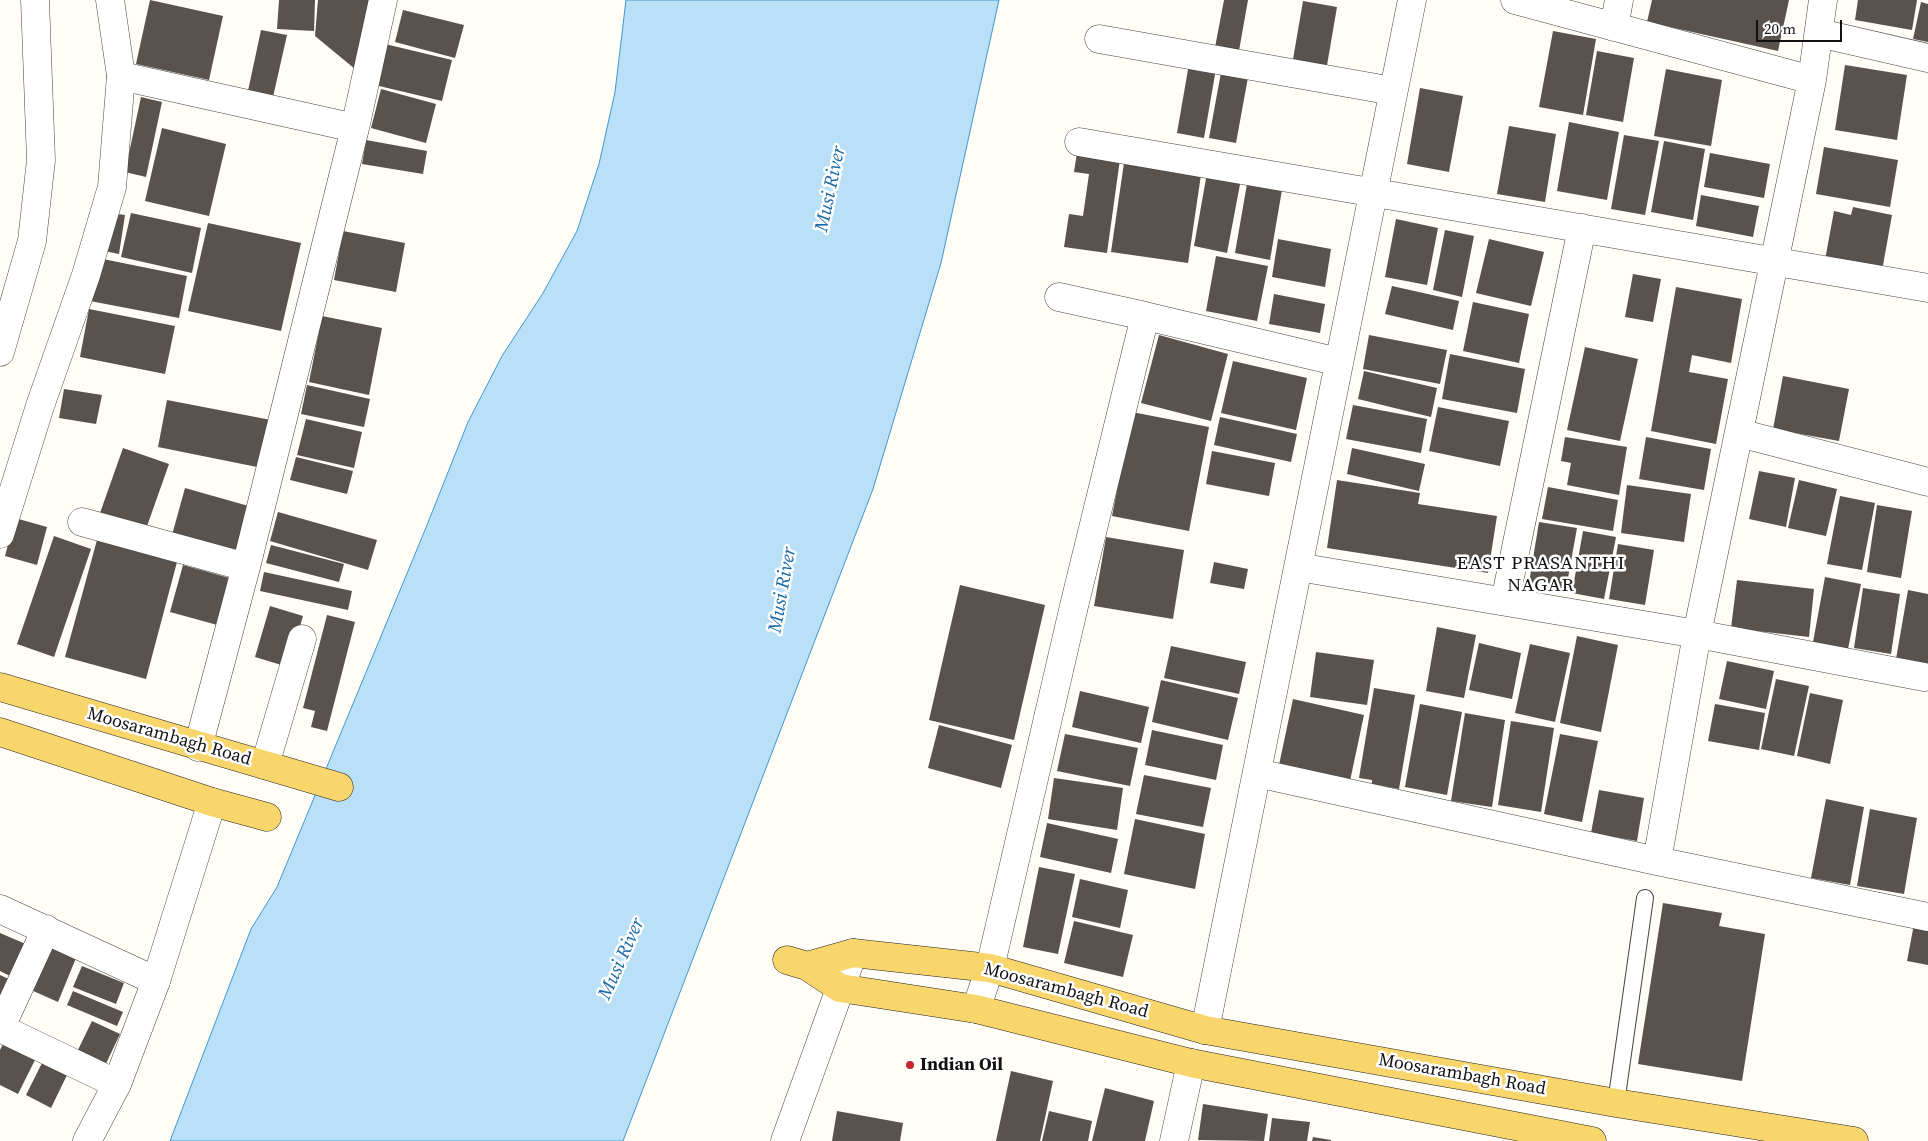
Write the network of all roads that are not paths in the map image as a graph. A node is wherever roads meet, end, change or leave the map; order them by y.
1 (35, 0) edge
2 (110, 0) edge
3 (383, 0) edge
4 (1515, 0) edge
5 (1619, 0) edge
6 (1823, 0) edge
7 (1405, 1) edge
8 (1614, 27) junction
9 (1819, 33) junction
10 (1100, 39) dead end
11 (1928, 58) edge
12 (121, 76) junction
13 (1812, 80) junction
14 (1394, 91) junction
15 (355, 128) junction
16 (1079, 142) dead end
17 (1373, 192) junction
18 (1582, 228) junction
19 (1775, 261) junction
20 (1928, 288) edge
21 (1059, 297) dead end
22 (1145, 316) junction
23 (0, 352) edge
24 (1340, 362) junction
25 (1739, 433) junction
26 (1928, 482) edge
27 (82, 522) dead end
28 (0, 534) edge
29 (246, 567) junction
30 (1298, 567) junction
31 (1505, 601) junction
32 (1697, 634) junction
33 (302, 639) dead end
34 (1924, 677) dead end
35 (0, 687) edge
36 (0, 732) edge
37 (198, 747) junction
38 (265, 765) junction
39 (1257, 773) junction
40 (339, 787) dead end
41 (212, 802) junction
42 (267, 817) dead end
43 (1657, 861) junction
44 (1645, 898) dead end
45 (0, 909) edge
46 (1928, 917) edge
47 (46, 929) junction
48 (853, 953) junction
49 (990, 968) junction
50 (156, 982) junction
51 (840, 988) junction
52 (976, 1009) junction
53 (0, 1029) edge
54 (1206, 1030) junction
55 (1191, 1063) junction
56 (117, 1084) junction
57 (1616, 1103) junction
58 (1847, 1140) edge
59 (87, 1141) edge
60 (785, 1141) edge
61 (1174, 1141) edge
62 (1592, 1141) edge

1 - 23 street
2 - 12 street
3 - 15 street
4 - 8 street
5 - 8 street
6 - 9 street
7 - 14 street
8 - 13 street
9 - 11 street
9 - 13 street
10 - 14 street
12 - 15 street
12 - 28 street
13 - 19 street
14 - 17 street
15 - 29 street
16 - 17 street
17 - 18 street
17 - 24 street
18 - 19 street
18 - 31 street
19 - 20 street
19 - 25 street
21 - 22 street
22 - 24 street
22 - 49 street
24 - 30 street
25 - 26 street
25 - 32 street
27 - 29 street
29 - 37 street
30 - 31 street
30 - 39 street
31 - 32 street
32 - 34 street
32 - 43 street
33 - 38 street
35 - 37 main road, Moosarambagh Road
36 - 41 main road
37 - 38 main road, Moosarambagh Road
38 - 40 main road, Moosarambagh Road
39 - 43 street
39 - 54 street
41 - 42 main road
41 - 50 street
43 - 46 street
44 - 57 lane
45 - 47 street
47 - 50 street
47 - 53 street
48 - 49 main road, Moosarambagh Road
48 - 51 street
48 - 51 main road, Moosarambagh Road
49 - 52 street
49 - 54 main road, Moosarambagh Road
50 - 56 street
51 - 52 main road, Moosarambagh Road
51 - 60 street
52 - 55 main road, Moosarambagh Road
53 - 56 street
54 - 57 main road, Moosarambagh Road
55 - 61 street
55 - 62 main road, Moosarambagh Road
56 - 59 street
57 - 58 main road, Moosarambagh Road

